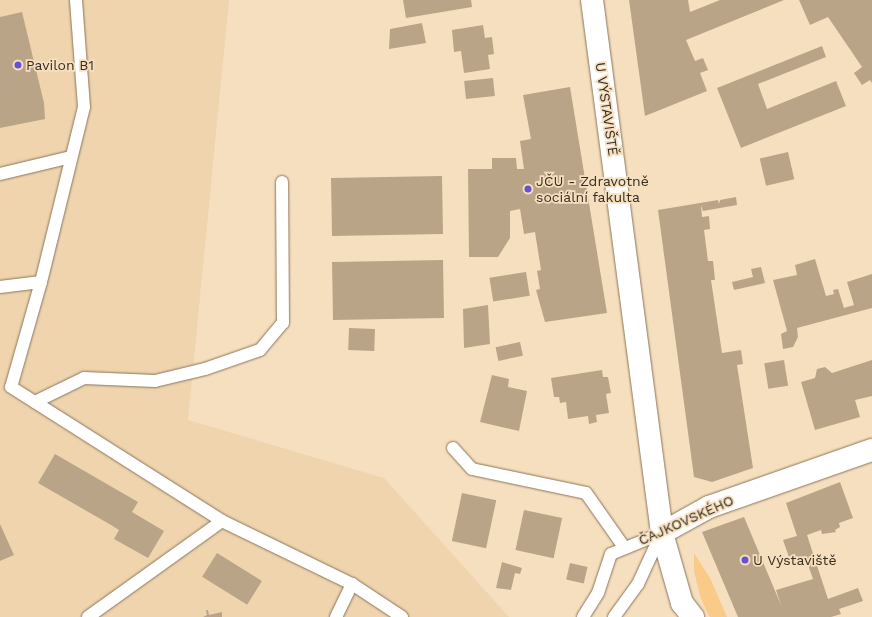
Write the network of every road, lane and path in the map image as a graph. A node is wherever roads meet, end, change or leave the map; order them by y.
1 (76, 0) edge
2 (592, 0) edge
3 (72, 158) junction
4 (0, 174) edge
5 (282, 182) dead end
6 (42, 282) junction
7 (0, 287) edge
8 (35, 402) junction
9 (453, 448) dead end
10 (872, 450) edge
11 (222, 521) junction
12 (662, 533) junction
13 (624, 547) junction
14 (352, 584) junction
15 (88, 617) edge
16 (336, 617) edge
17 (402, 617) edge
18 (583, 617) edge
19 (614, 617) edge
20 (693, 617) edge

1 - 3 lane
2 - 12 street, U VÝSTAVIŠTĚ
3 - 4 lane
3 - 6 lane
5 - 8 lane
6 - 7 lane
6 - 8 lane
8 - 11 lane
9 - 13 lane
10 - 12 street, ČAJKOVSKÉHO
11 - 14 lane
11 - 15 lane
12 - 13 lane, ČAJKOVSKÉHO
12 - 19 lane
12 - 20 street, U VÝSTAVIŠTĚ
13 - 18 lane, ČAJKOVSKÉHO
14 - 16 lane
14 - 17 lane

